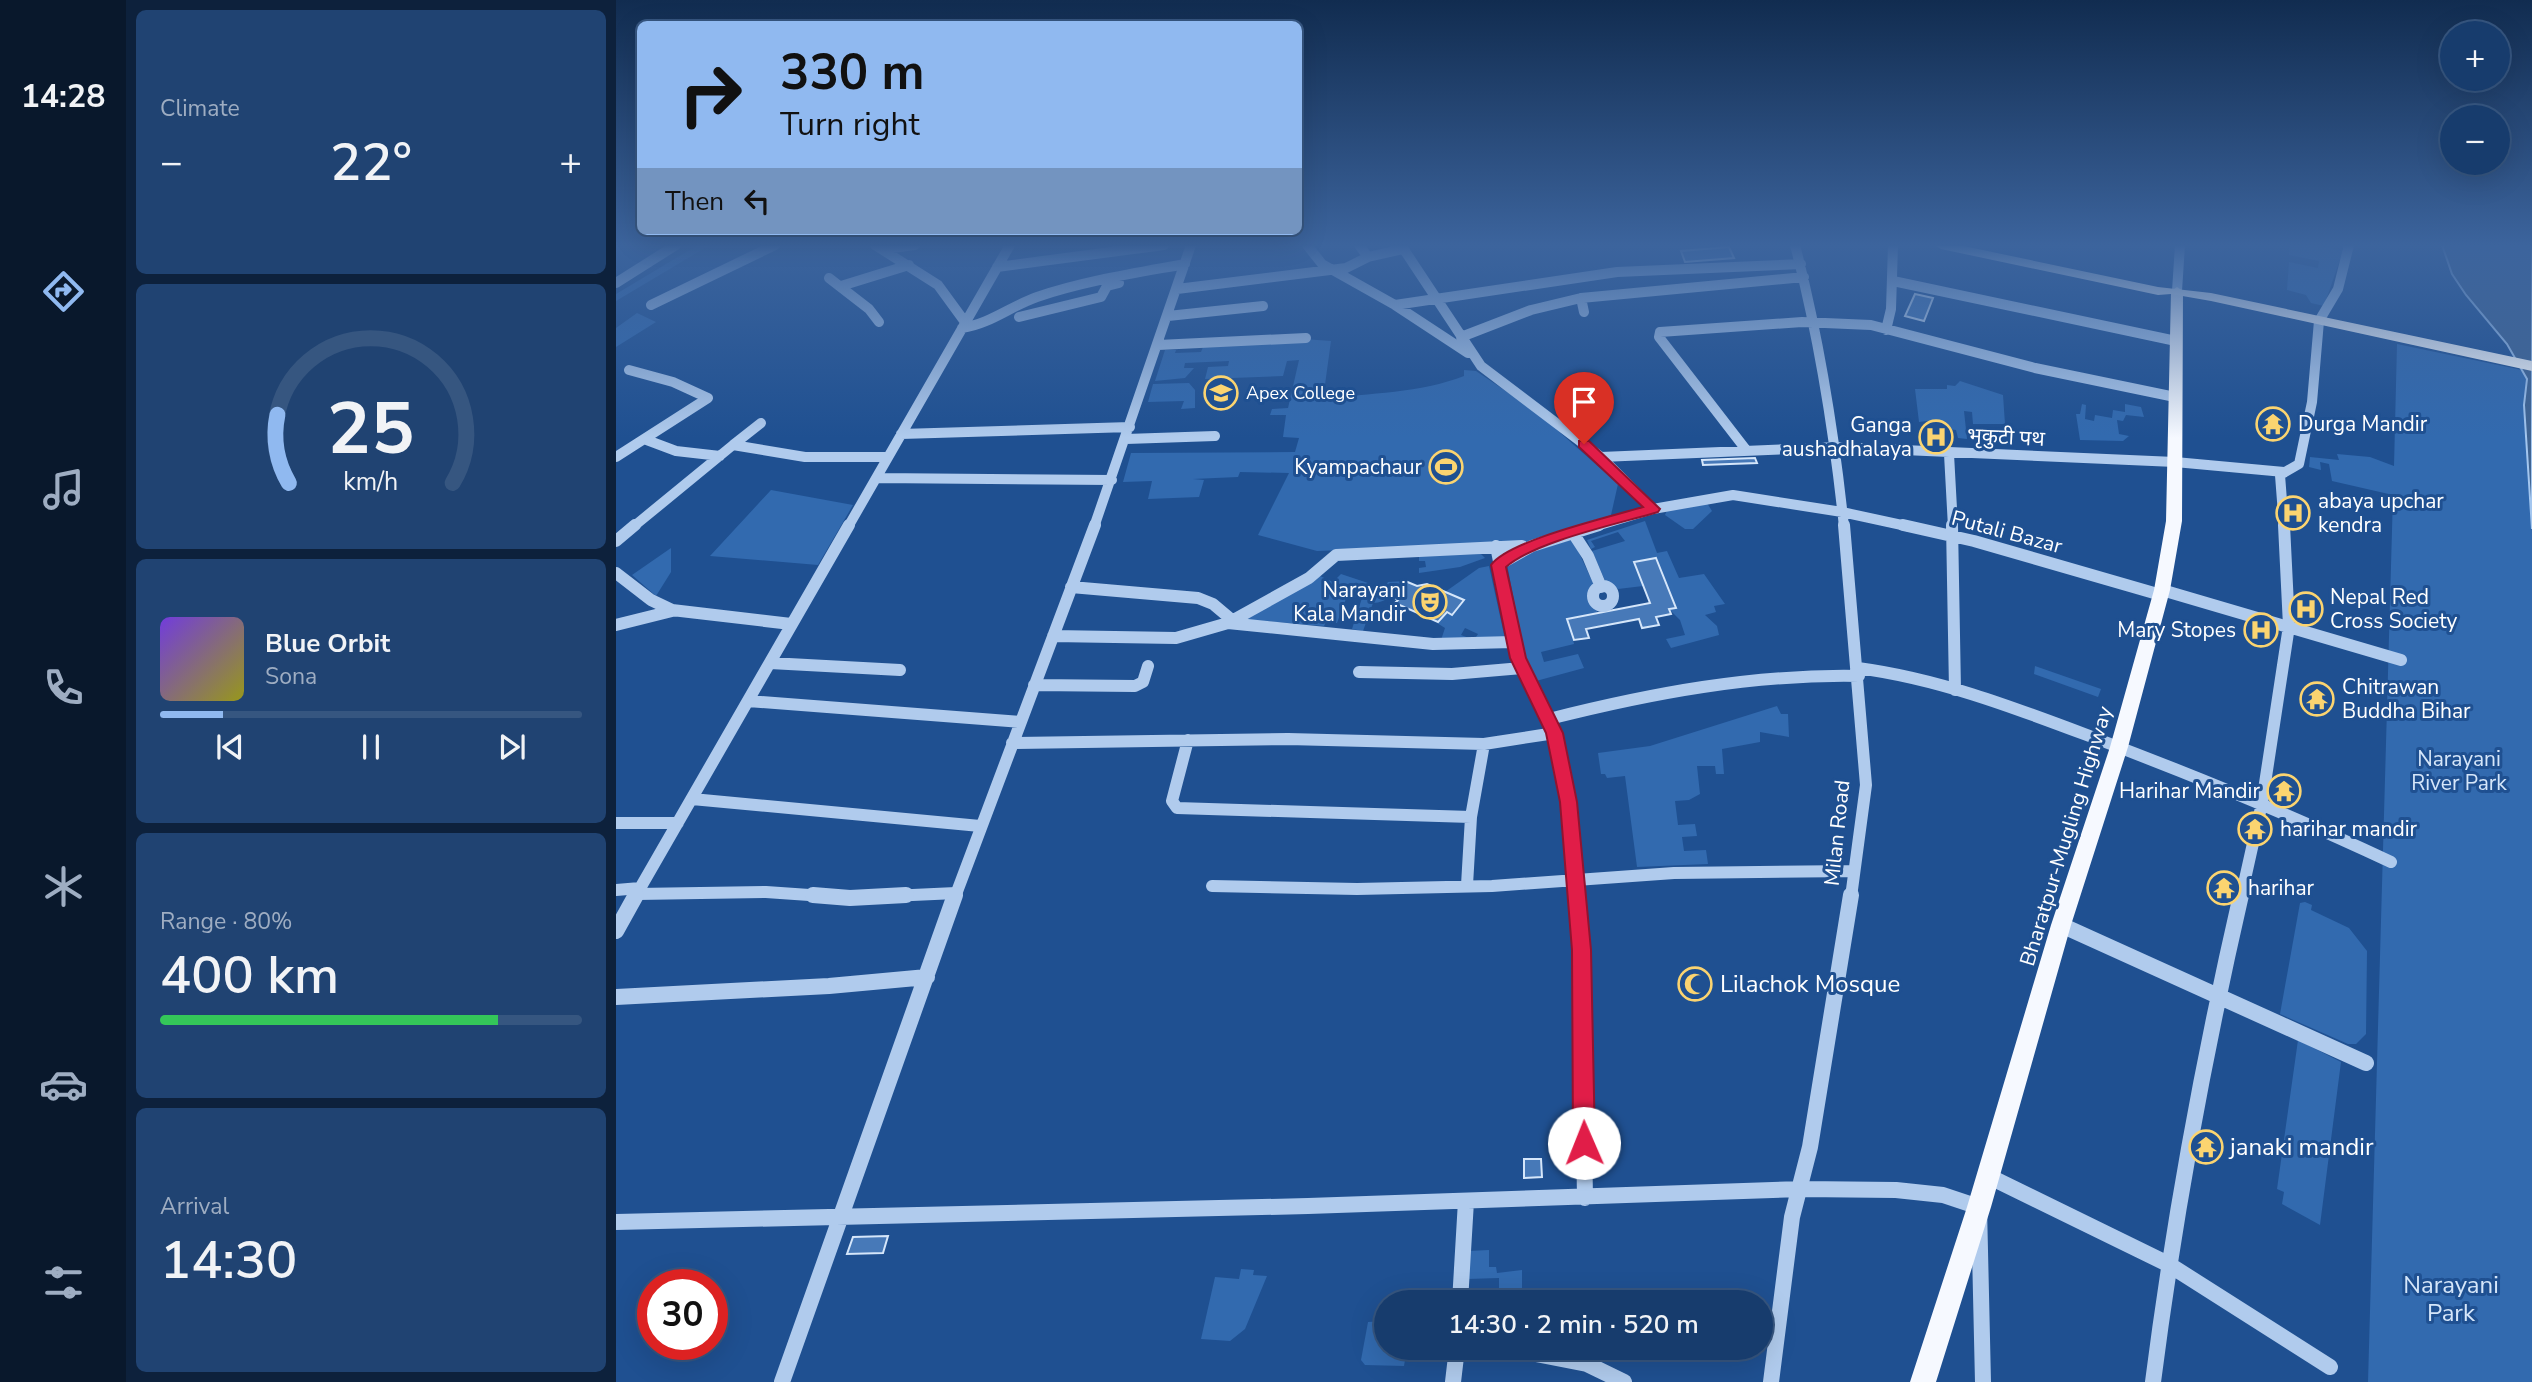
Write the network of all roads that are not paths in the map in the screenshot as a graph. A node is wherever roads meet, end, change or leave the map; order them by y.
1 (869, 309) edge
2 (954, 309) edge
3 (973, 309) edge
4 (1009, 309) edge
5 (1049, 309) edge
6 (1170, 309) edge
7 (1230, 309) edge
8 (1402, 309) edge
9 (1442, 309) edge
10 (1533, 309) edge
11 (1812, 309) edge
12 (1889, 309) edge
13 (2027, 309) edge
14 (2175, 309) edge
15 (2265, 309) edge
16 (2326, 309) edge
17 (1168, 316) junction
18 (1018, 317) dead end
19 (2319, 321) junction
20 (879, 322) dead end
21 (1815, 322) junction
22 (964, 325) junction
23 (1886, 330) junction
24 (1461, 337) junction
25 (1306, 338) dead end
26 (2176, 341) junction
27 (1158, 345) junction
28 (1471, 355) junction
29 (2532, 366) edge
30 (629, 370) dead end
31 (2175, 397) junction
32 (761, 423) dead end
33 (1128, 433) junction
34 (901, 434) junction
35 (1215, 436) dead end
36 (644, 439) junction
37 (733, 445) junction
38 (1836, 447) junction
39 (1747, 451) junction
40 (1949, 454) junction
41 (720, 456) junction
42 (616, 457) edge
43 (888, 457) junction
44 (1601, 457) junction
45 (2175, 462) junction
46 (2284, 471) junction
47 (877, 478) junction
48 (1112, 480) junction
49 (1653, 509) junction
50 (1842, 512) junction
51 (1573, 533) junction
52 (1952, 536) junction
53 (616, 541) edge
54 (1496, 546) junction
55 (1532, 546) junction
56 (1498, 565) junction
57 (616, 573) edge
58 (1071, 587) junction
59 (1601, 587) dead end
60 (2162, 593) junction
61 (672, 610) junction
62 (1230, 622) junction
63 (791, 624) junction
64 (616, 625) edge
65 (2289, 626) junction
66 (1053, 636) junction
67 (1513, 642) junction
68 (2401, 660) dead end
69 (770, 663) junction
70 (1148, 666) dead end
71 (1522, 668) junction
72 (900, 670) dead end
73 (1359, 672) dead end
74 (1859, 672) junction
75 (1034, 685) junction
76 (1955, 690) junction
77 (748, 701) junction
78 (1549, 719) junction
79 (1020, 722) junction
80 (1555, 733) junction
81 (1188, 740) junction
82 (1012, 744) junction
83 (1484, 744) junction
84 (2119, 747) junction
85 (692, 799) junction
86 (2262, 803) junction
87 (1471, 817) junction
88 (616, 823) edge
89 (678, 823) junction
90 (980, 826) junction
91 (2391, 862) dead end
92 (1854, 871) junction
93 (1576, 881) junction
94 (1467, 885) junction
95 (1212, 886) dead end
96 (616, 890) edge
97 (639, 891) junction
98 (957, 893) junction
99 (2061, 925) junction
100 (616, 931) edge
101 (927, 977) junction
102 (2218, 996) junction
103 (616, 997) edge
104 (2366, 1063) dead end
105 (1988, 1176) junction
106 (1802, 1189) junction
107 (1585, 1198) junction
108 (1466, 1201) junction
109 (1979, 1207) junction
110 (842, 1217) junction
111 (616, 1222) edge
112 (2168, 1264) junction
113 (1462, 1290) edge
114 (1456, 1360) edge
115 (1566, 1360) edge
116 (2330, 1367) dead end
117 (782, 1382) edge
118 (1453, 1382) edge
119 (1624, 1382) edge
120 (1771, 1382) edge
121 (1923, 1382) edge
122 (1983, 1382) edge
123 (2153, 1382) edge

1 - 20 street
2 - 22 street
3 - 22 street
4 - 22 street
5 - 18 street
6 - 17 street
7 - 17 street
8 - 28 street
9 - 24 street
10 - 24 street
11 - 21 street, Milan Road
12 - 23 street
13 - 26 street
14 - 26 main road, Bharatpur-Mugling Highway
15 - 19 highway
16 - 19 street
17 - 27 street
19 - 29 highway
19 - 46 street
21 - 23 street
21 - 38 street, Milan Road
21 - 39 street
22 - 34 street
23 - 31 street
24 - 28 street
25 - 27 street
26 - 31 main road, Bharatpur-Mugling Highway
27 - 33 street
28 - 44 street
30 - 36 street
31 - 45 main road, Bharatpur-Mugling Highway
32 - 37 street
33 - 34 street
33 - 35 street
33 - 48 street
34 - 43 street
36 - 41 street
36 - 42 street
37 - 41 street
37 - 43 street
38 - 39 street
38 - 40 street, भृकुटी पथ
38 - 50 street, Milan Road
39 - 44 street
40 - 45 street, भृकुटी पथ
40 - 52 street
41 - 53 street
43 - 47 street
44 - 49 street
45 - 46 street
45 - 60 main road, Bharatpur-Mugling Highway
46 - 65 street
47 - 48 street
47 - 63 street
48 - 58 street
49 - 50 street, Putali Bazar
49 - 51 street, Putali Bazar
50 - 52 street, Putali Bazar
50 - 74 street, Milan Road
51 - 55 street, Putali Bazar
51 - 59 street
52 - 60 street, Putali Bazar
52 - 76 street
54 - 55 street
54 - 56 street
54 - 62 street
55 - 56 street
56 - 67 street
57 - 61 street
58 - 62 street
58 - 66 street
60 - 65 street, Putali Bazar
60 - 84 main road, Bharatpur-Mugling Highway
61 - 63 street
61 - 64 street
62 - 66 street
62 - 67 street
63 - 69 street
65 - 68 street, Putali Bazar
65 - 86 street
66 - 75 street
67 - 71 street
69 - 72 street
69 - 77 street
70 - 75 street
71 - 73 street
71 - 78 street
74 - 76 street
74 - 78 street
74 - 92 street, Milan Road
75 - 79 street
76 - 84 street
77 - 79 street
77 - 85 street
78 - 80 street
79 - 82 street
80 - 83 street
80 - 93 street
81 - 82 street
81 - 83 street
81 - 87 street
82 - 90 street
83 - 87 street
84 - 86 street
84 - 99 main road, Bharatpur-Mugling Highway
85 - 89 street
85 - 90 street
86 - 91 street
86 - 102 street
87 - 94 street
88 - 89 street
89 - 97 street
90 - 98 street
92 - 93 street
92 - 106 street, Milan Road
93 - 94 street
93 - 107 street
94 - 95 street
96 - 97 street
97 - 98 street
97 - 100 street
98 - 101 street
99 - 102 street
99 - 105 main road, Bharatpur-Mugling Highway
101 - 103 street
101 - 110 street
102 - 104 street
102 - 112 street
105 - 109 main road, Bharatpur-Mugling Highway
105 - 112 street
106 - 107 street
106 - 109 street
106 - 120 street, Milan Road
107 - 108 street
108 - 110 street
108 - 113 street
109 - 121 main road, Bharatpur-Mugling Highway
109 - 122 street
110 - 111 street
110 - 117 street
112 - 116 street
112 - 123 street
114 - 118 street
115 - 119 street

